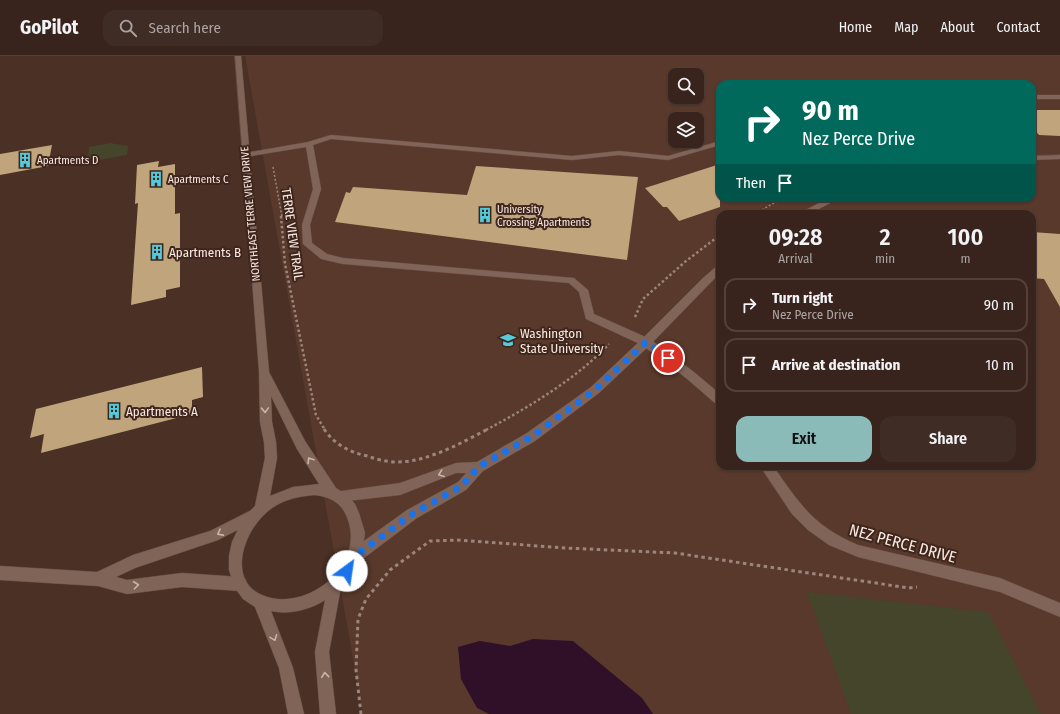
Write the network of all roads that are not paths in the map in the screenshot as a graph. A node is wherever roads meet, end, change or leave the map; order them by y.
1 (238, 56) edge
2 (1036, 96) edge
3 (1060, 97) edge
4 (716, 143) edge
5 (309, 144) junction
6 (245, 155) junction
7 (1060, 157) edge
8 (1036, 158) edge
9 (828, 202) edge
10 (810, 210) edge
11 (716, 271) edge
12 (646, 342) junction
13 (264, 371) junction
14 (716, 398) edge
15 (478, 467) junction
16 (769, 470) edge
17 (335, 494) junction
18 (258, 511) junction
19 (355, 556) junction
20 (0, 573) edge
21 (98, 579) junction
22 (240, 584) junction
23 (335, 584) junction
24 (260, 602) junction
25 (1060, 610) edge
26 (296, 714) edge
27 (328, 714) edge

1 - 6 street, NORTHEAST TERRE VIEW DRIVE
2 - 3 street
4 - 5 street
5 - 6 street
5 - 12 street
6 - 13 street, NORTHEAST TERRE VIEW DRIVE
7 - 8 street
9 - 10 street
11 - 12 street
12 - 14 street
12 - 15 street
17 -> 13 street, NORTHEAST TERRE VIEW DRIVE
13 -> 18 street, NORTHEAST TERRE VIEW DRIVE
15 -> 17 street
15 - 19 street
16 - 25 street, NEZ PERCE DRIVE
17 - 18 street
17 - 19 street
18 -> 21 street
18 - 22 street
19 - 23 street
20 - 21 street
21 -> 22 street
22 - 24 street
23 - 24 street
27 -> 23 street
24 -> 26 street

